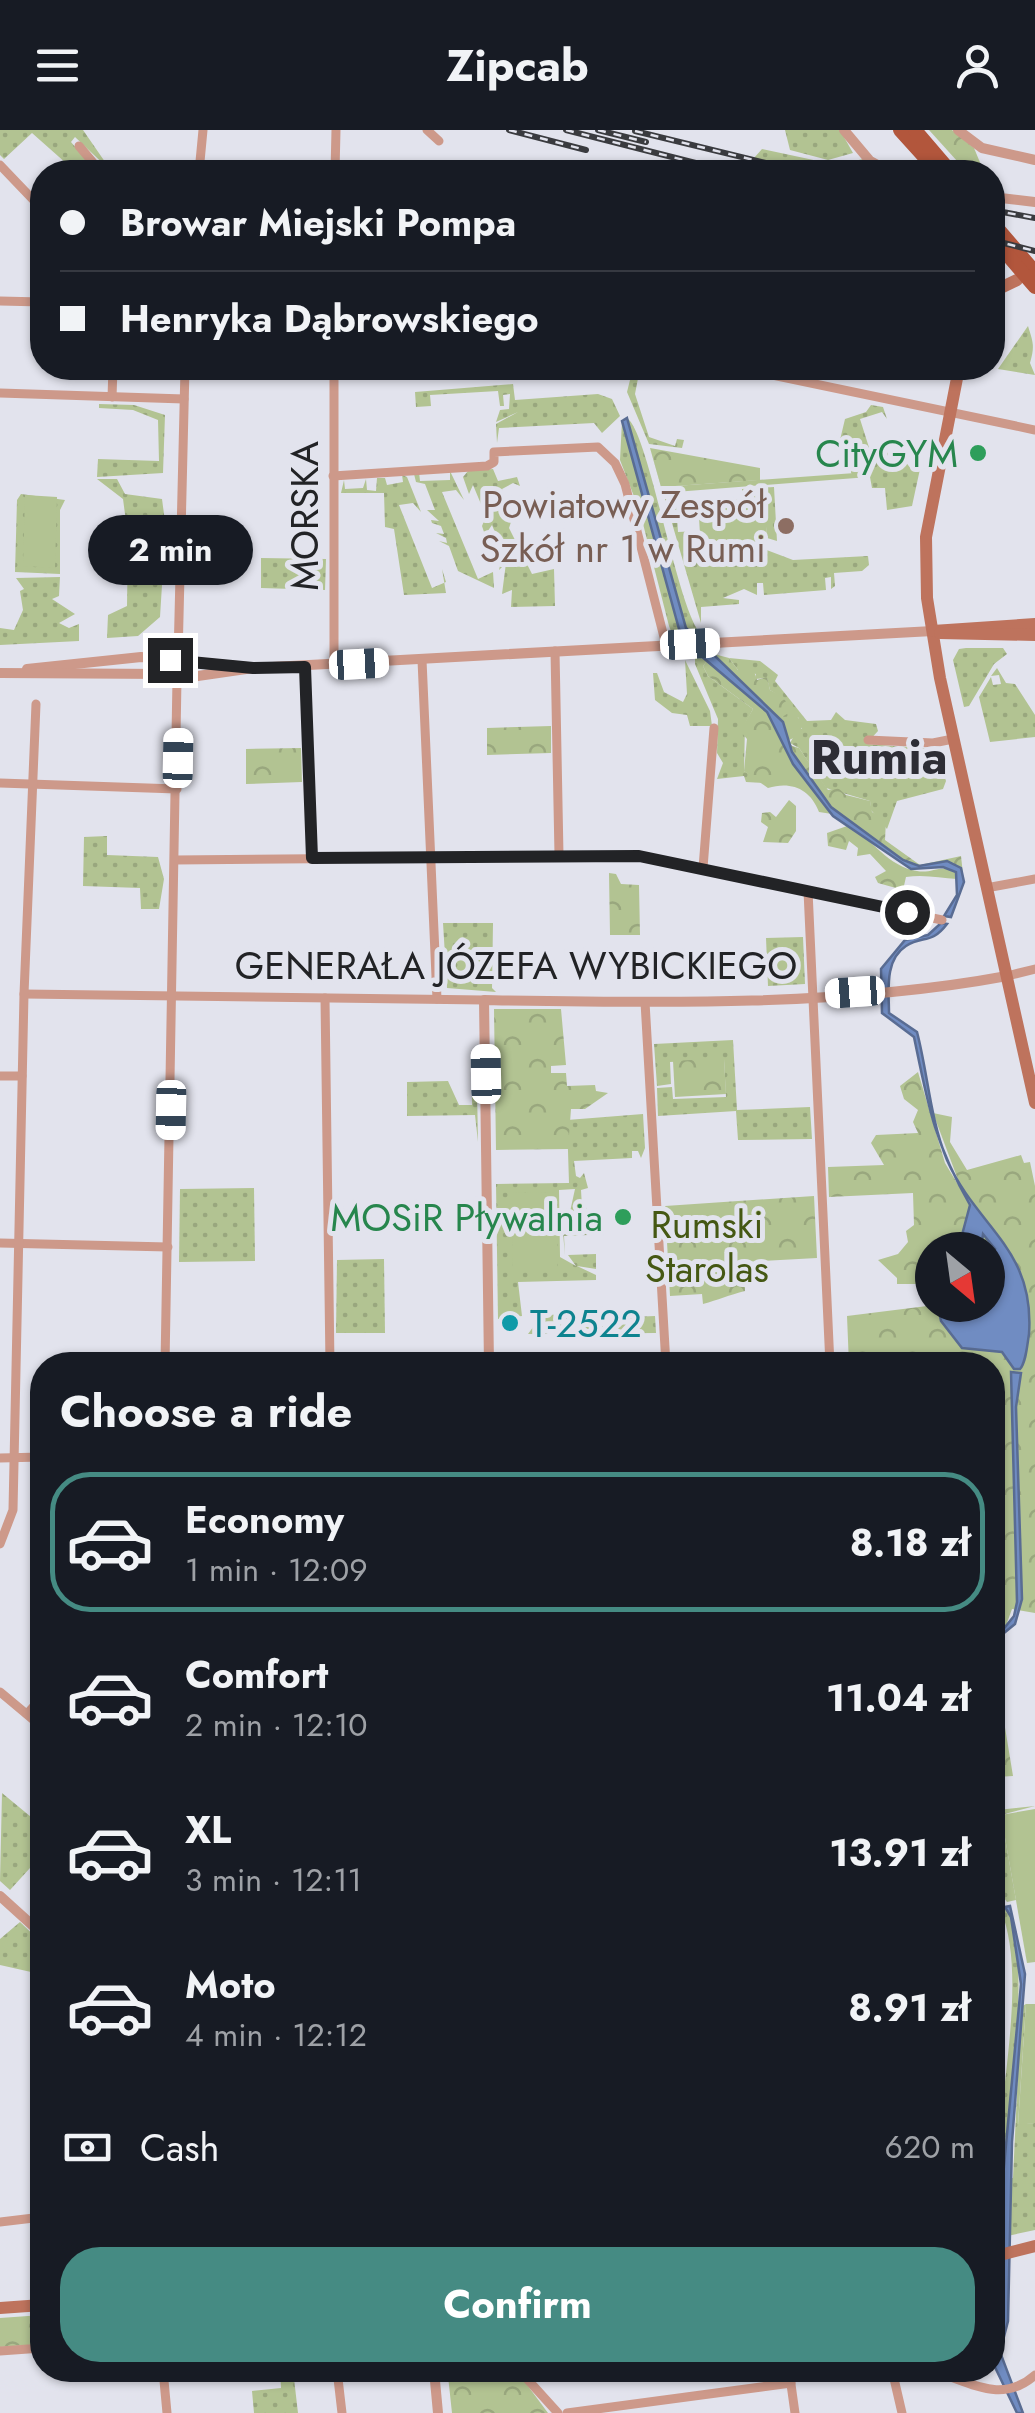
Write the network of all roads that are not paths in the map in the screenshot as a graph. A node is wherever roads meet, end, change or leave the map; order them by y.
1 (204, 130) edge
2 (336, 130) edge
3 (427, 130) edge
4 (844, 130) edge
5 (900, 130) edge
6 (914, 130) edge
7 (958, 130) edge
8 (438, 141) dead end
9 (79, 146) dead end
10 (91, 160) edge
11 (201, 160) edge
12 (336, 160) edge
13 (869, 160) edge
14 (927, 160) edge
15 (940, 160) edge
16 (1035, 160) edge
17 (0, 165) edge
18 (30, 196) edge
19 (1005, 199) edge
20 (1035, 202) edge
21 (1005, 237) edge
22 (1005, 252) edge
23 (1035, 272) edge
24 (1017, 280) dead end
25 (1005, 286) edge
26 (1035, 287) edge
27 (0, 301) edge
28 (30, 302) edge
29 (113, 380) edge
30 (185, 380) edge
31 (334, 380) edge
32 (806, 380) edge
33 (956, 380) edge
34 (0, 393) edge
35 (112, 396) junction
36 (184, 399) junction
37 (950, 411) junction
38 (1035, 430) edge
39 (333, 476) junction
40 (1035, 624) edge
41 (933, 631) junction
42 (1035, 635) edge
43 (666, 645) junction
44 (555, 652) junction
45 (177, 660) junction
46 (422, 660) junction
47 (334, 665) junction
48 (305, 667) junction
49 (253, 668) junction
50 (0, 673) edge
51 (14, 673) junction
52 (177, 676) junction
53 (36, 704) dead end
54 (714, 728) dead end
55 (954, 738) junction
56 (868, 740) dead end
57 (0, 784) edge
58 (31, 784) junction
59 (177, 789) junction
60 (559, 854) junction
61 (433, 856) junction
62 (312, 858) junction
63 (175, 860) junction
64 (704, 868) junction
65 (1035, 879) edge
66 (986, 888) junction
67 (808, 891) junction
68 (942, 920) dead end
69 (1035, 969) edge
70 (1007, 976) junction
71 (24, 994) junction
72 (173, 994) junction
73 (813, 995) junction
74 (326, 998) junction
75 (436, 1000) junction
76 (484, 1000) junction
77 (645, 1002) junction
78 (0, 1076) edge
79 (22, 1076) junction
80 (1034, 1098) edge
81 (0, 1242) edge
82 (19, 1243) junction
83 (168, 1246) junction
84 (165, 1352) edge
85 (330, 1352) edge
86 (489, 1352) edge
87 (665, 1352) edge
88 (829, 1352) edge
89 (30, 1457) edge
90 (0, 1458) edge
91 (13, 1458) junction
92 (0, 1544) edge
93 (0, 1692) edge
94 (30, 1710) edge
95 (26, 1714) junction
96 (30, 1717) edge
97 (0, 1896) edge
98 (30, 1923) edge
99 (30, 2218) edge
100 (0, 2222) edge
101 (1035, 2246) edge
102 (1005, 2254) edge
103 (1035, 2255) edge
104 (1005, 2257) edge
105 (30, 2306) edge
106 (0, 2308) edge
107 (30, 2349) edge
108 (0, 2351) edge
109 (1035, 2375) edge
110 (164, 2382) edge
111 (338, 2382) edge
112 (435, 2382) edge
113 (530, 2382) edge
114 (895, 2382) edge
115 (964, 2382) edge
116 (791, 2383) joint
117 (567, 2412) edge
118 (167, 2413) edge
119 (342, 2413) edge
120 (438, 2413) edge
121 (558, 2413) edge
122 (795, 2413) edge
123 (902, 2413) edge

1 - 11 street
2 - 12 street
3 - 8 street
4 - 13 street
5 - 14 main road
6 - 15 main road
7 - 16 street
9 - 10 street
17 - 18 street
19 - 20 street
21 - 23 main road
22 - 26 main road
24 - 25 main road
27 - 28 street
29 - 35 street
30 - 36 street
31 - 39 street, MORSKA
32 - 37 street
33 - 37 main road
34 - 35 street
35 - 36 street
36 - 45 street
37 - 38 street
37 - 41 main road
39 - 43 street
39 - 47 street, MORSKA
40 - 41 main road
41 - 42 main road
41 - 43 street
41 - 55 main road
43 - 44 street
44 - 46 street
44 - 60 street
45 - 49 street
45 - 51 street
45 - 52 street
45 - 52 street
46 - 47 street
46 - 61 street
47 - 48 street
48 - 49 street
48 - 62 street
49 - 52 street
50 - 51 street
51 - 52 street
52 - 59 street
53 - 58 street
54 - 64 street
55 - 56 street
55 - 66 main road
57 - 58 street
58 - 59 street
58 - 71 street
59 - 63 street
60 - 61 street
60 - 64 street
61 - 62 street
61 - 63 street
61 - 75 street
62 - 63 street
63 - 72 street
64 - 67 street
65 - 66 street
66 - 70 main road
67 - 68 street
67 - 73 street
69 - 70 street
70 - 73 street, GENERAŁA JÓZEFA WYBICKIEGO
70 - 80 main road
71 - 72 street, GENERAŁA JÓZEFA WYBICKIEGO
71 - 79 street
72 - 74 street, GENERAŁA JÓZEFA WYBICKIEGO
72 - 83 street
73 - 77 street, GENERAŁA JÓZEFA WYBICKIEGO
73 - 88 street
74 - 75 street, GENERAŁA JÓZEFA WYBICKIEGO
74 - 85 street
75 - 76 street, GENERAŁA JÓZEFA WYBICKIEGO
76 - 77 street, GENERAŁA JÓZEFA WYBICKIEGO
76 - 86 street
77 - 87 street
78 - 79 street
79 - 82 street
81 - 82 street
82 - 83 street
82 - 91 street
83 - 84 street
89 - 91 street
90 - 91 street
91 - 92 street
93 - 95 street
94 - 95 street
95 - 96 street
97 - 98 street
99 - 100 street
101 - 102 main road
103 - 104 main road
105 - 106 main road
107 - 108 street
109 - 115 street
110 - 118 street
111 - 119 street
112 - 120 street
113 - 121 street
114 - 123 street
116 - 117 street
116 - 122 street

